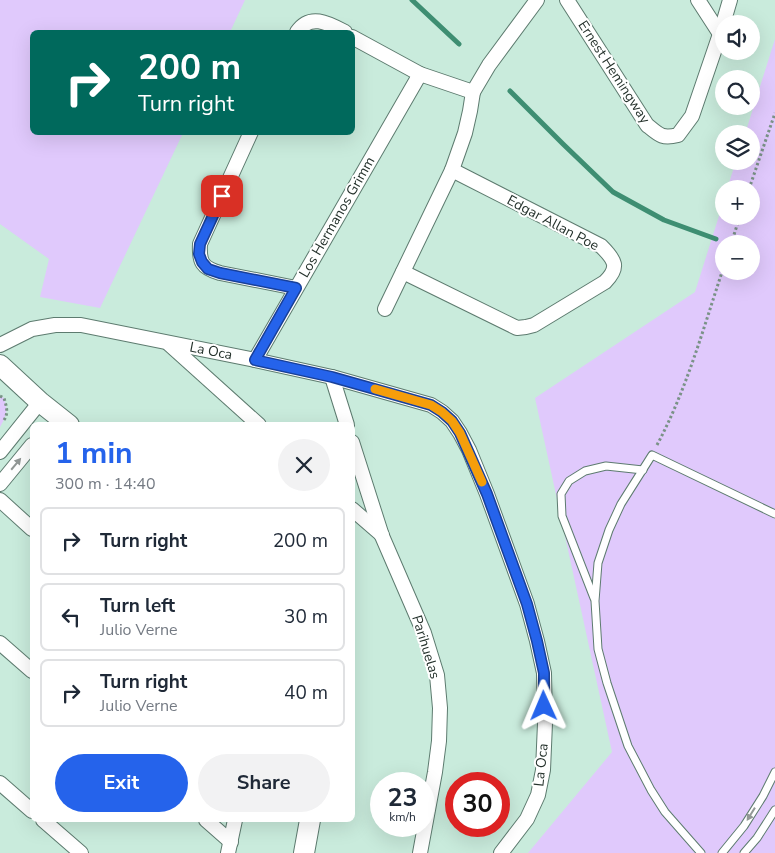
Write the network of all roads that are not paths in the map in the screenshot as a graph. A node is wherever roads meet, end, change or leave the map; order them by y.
1 (537, 0) edge
2 (568, 0) edge
3 (698, 0) edge
4 (730, 0) edge
5 (726, 15) edge
6 (715, 26) edge
7 (299, 30) edge
8 (340, 30) edge
9 (355, 39) edge
10 (715, 49) edge
11 (420, 74) junction
12 (473, 92) junction
13 (250, 135) edge
14 (452, 170) junction
15 (403, 272) junction
16 (296, 288) junction
17 (385, 309) dead end
18 (6, 342) edge
19 (169, 343) junction
20 (255, 360) junction
21 (0, 366) edge
22 (332, 377) junction
23 (40, 402) junction
24 (58, 422) edge
25 (257, 422) edge
26 (346, 422) edge
27 (30, 446) edge
28 (355, 451) edge
29 (0, 452) edge
30 (643, 470) junction
31 (0, 484) edge
32 (0, 500) edge
33 (355, 512) edge
34 (775, 514) edge
35 (30, 527) edge
36 (382, 536) junction
37 (595, 600) junction
38 (0, 643) edge
39 (30, 669) edge
40 (775, 772) edge
41 (0, 783) edge
42 (30, 809) edge
43 (775, 810) edge
44 (45, 822) edge
45 (208, 822) edge
46 (235, 822) edge
47 (310, 822) edge
48 (230, 847) edge
49 (81, 853) edge
50 (304, 853) edge
51 (420, 853) edge
52 (501, 853) edge
53 (701, 853) edge
54 (722, 853) edge
55 (744, 853) edge

1 - 12 street
2 - 10 street, Ernest Hemingway
3 - 6 street
4 - 5 street
7 - 8 street
9 - 11 street
11 - 12 street
11 - 16 street, Los Hermanos Grimm
12 - 14 street
13 - 16 street
14 - 15 street
14 - 15 street, Edgar Allan Poe
15 - 17 street
16 - 20 street, Los Hermanos Grimm
18 - 19 street, La Oca
18 - 21 street, La Oca
19 - 20 street, La Oca
19 - 25 street
20 - 22 street, La Oca
21 - 23 street
22 - 26 street
22 - 52 street, La Oca
23 - 24 street
23 - 29 street
31 -> 27 street
28 - 36 street, Parihuelas
30 - 34 lane
30 - 37 lane
30 - 37 lane
32 - 35 street
33 - 36 street, Parihuelas
36 - 51 street, Parihuelas
37 - 53 lane
38 - 39 street
40 -> 54 lane
41 - 42 street
43 - 55 lane
44 - 49 street
45 - 48 street
46 - 48 street
47 - 50 street

